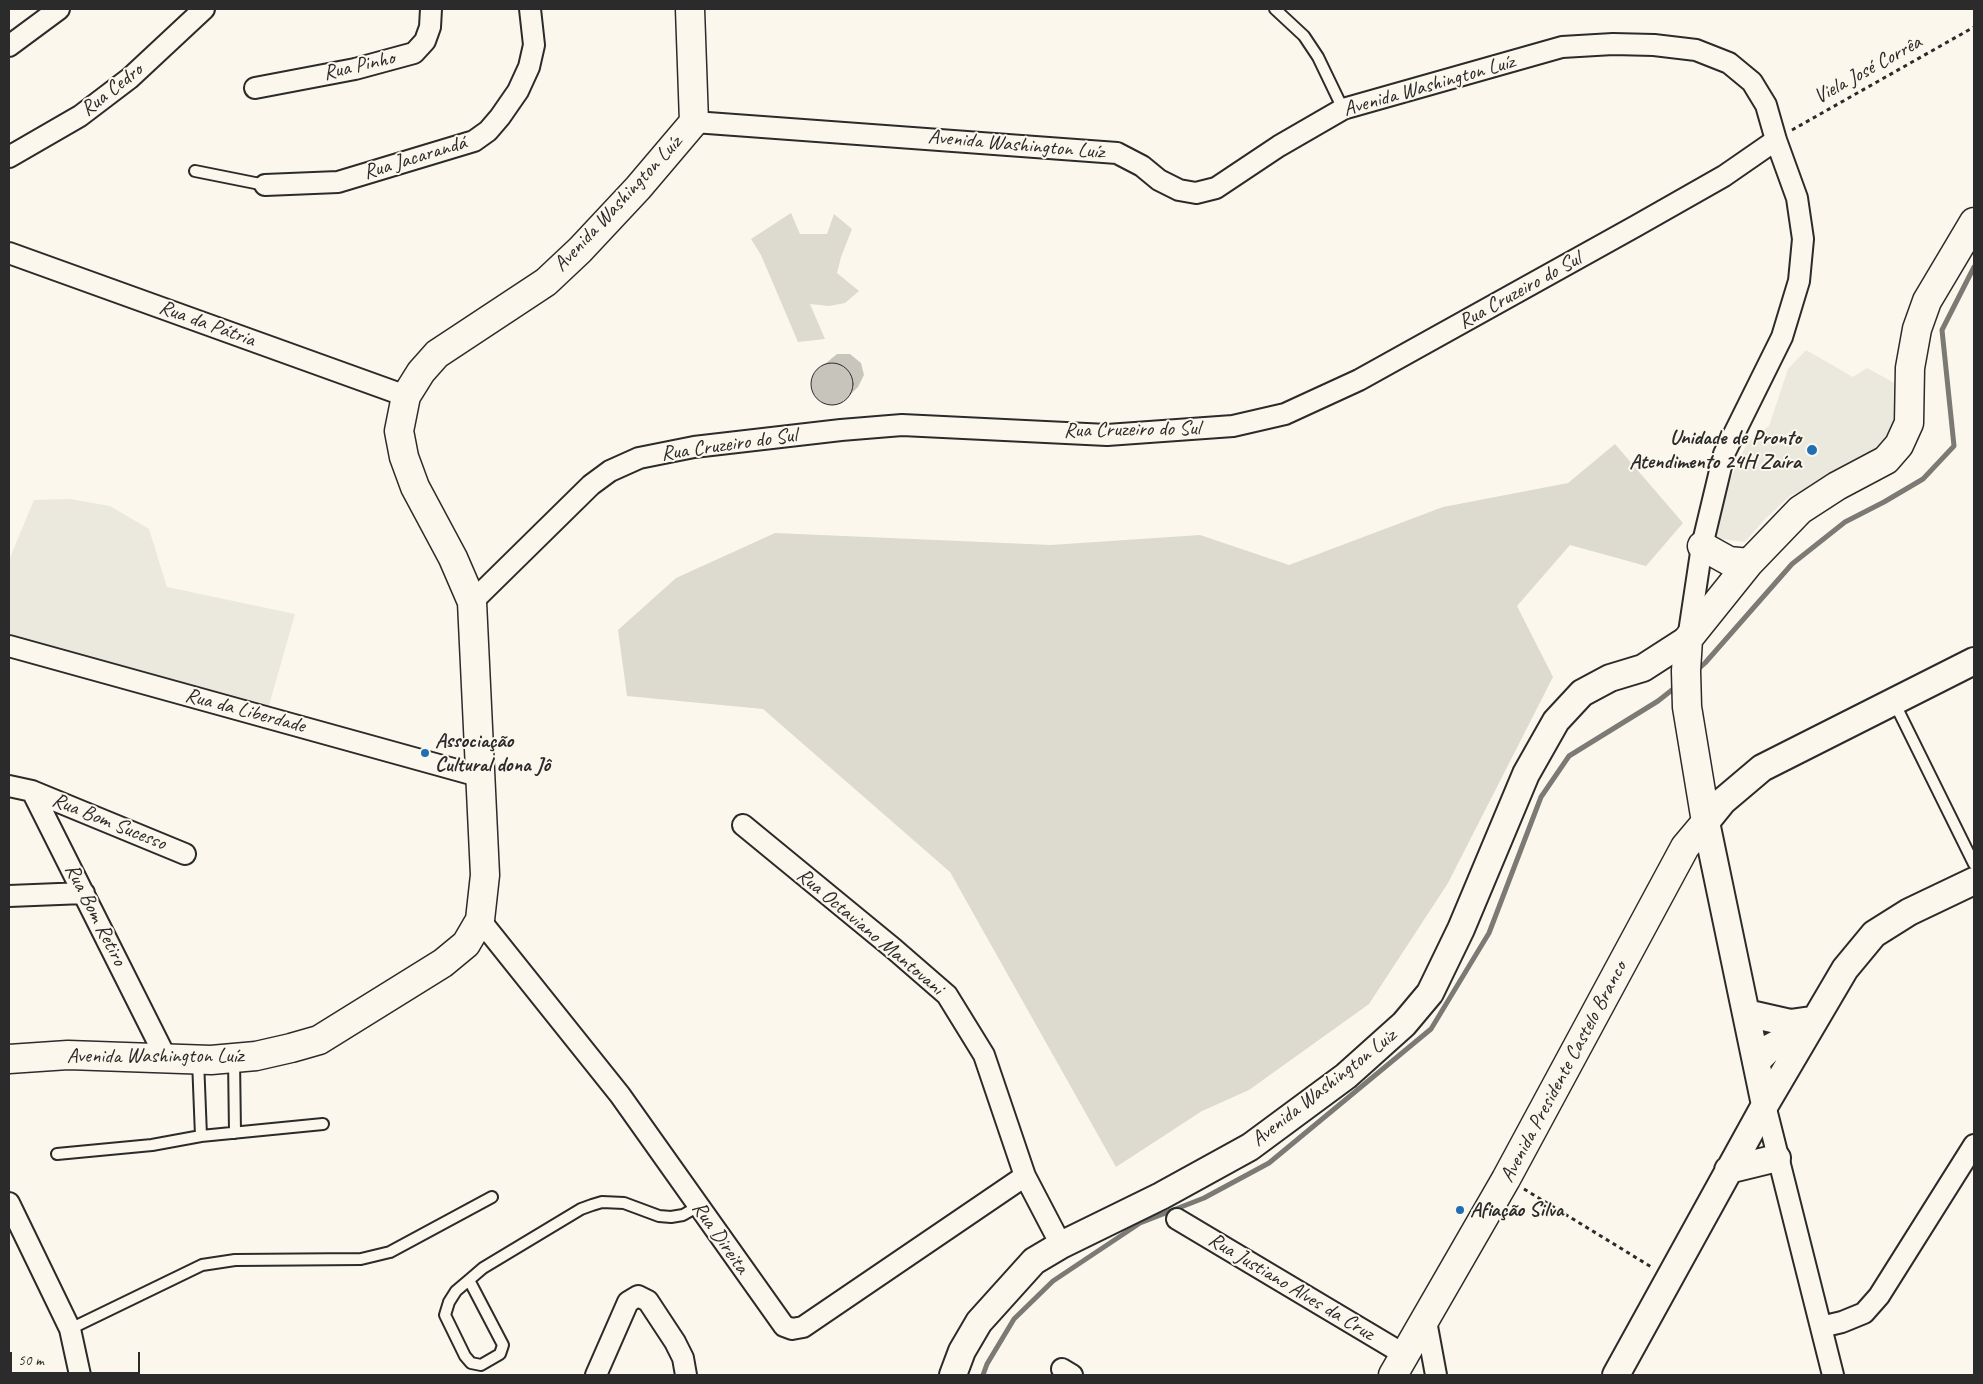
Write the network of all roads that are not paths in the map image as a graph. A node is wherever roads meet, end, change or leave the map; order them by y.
1 (59, 9) edge
2 (204, 9) edge
3 (431, 9) edge
4 (530, 9) edge
5 (690, 9) edge
6 (1275, 9) edge
7 (9, 46) edge
8 (255, 88) dead end
9 (1343, 109) junction
10 (694, 122) junction
11 (1776, 140) junction
12 (9, 156) edge
13 (195, 171) dead end
14 (265, 185) joint
15 (1974, 222) edge
16 (9, 253) edge
17 (406, 396) junction
18 (1702, 546) junction
19 (1749, 563) junction
20 (472, 602) junction
21 (1688, 639) junction
22 (9, 646) edge
23 (1974, 662) edge
24 (1894, 702) junction
25 (482, 777) junction
26 (9, 786) edge
27 (32, 791) junction
28 (1706, 822) junction
29 (743, 825) dead end
30 (185, 854) dead end
31 (1974, 864) edge
32 (1974, 881) edge
33 (84, 893) junction
34 (9, 896) edge
35 (480, 920) junction
36 (1746, 1013) junction
37 (1815, 1017) junction
38 (234, 1058) junction
39 (9, 1059) edge
40 (168, 1060) junction
41 (198, 1060) junction
42 (1756, 1062) junction
43 (1765, 1105) junction
44 (323, 1124) dead end
45 (235, 1133) junction
46 (201, 1136) junction
47 (1974, 1145) edge
48 (57, 1154) dead end
49 (1777, 1158) junction
50 (1728, 1170) junction
51 (1025, 1176) junction
52 (492, 1197) dead end
53 (9, 1203) edge
54 (698, 1207) junction
55 (1177, 1219) dead end
56 (1061, 1245) junction
57 (469, 1280) junction
58 (1426, 1321) junction
59 (1821, 1327) junction
60 (70, 1329) junction
61 (1399, 1365) edge
62 (80, 1375) edge
63 (596, 1375) edge
64 (686, 1375) edge
65 (953, 1375) edge
66 (1436, 1375) edge
67 (1616, 1375) edge
68 (1833, 1375) edge

1 - 7 street
2 - 12 street, Rua Cedro
3 - 8 street, Rua Pinho
4 - 14 street, Rua Jacarandá
5 - 10 main road
6 - 9 lane
9 - 10 street, Avenida Washington Luíz
9 - 11 street, Avenida Washington Luíz
10 - 17 main road, Avenida Washington Luíz
11 - 18 street
11 - 20 street, Rua Cruzeiro do Sul
13 - 14 lane
15 - 19 main road
16 - 17 street, Rua da Pátria
17 - 20 main road, Avenida Washington Luíz
18 - 19 main road
18 - 21 street
19 - 21 main road
20 - 25 main road, Avenida Washington Luíz
21 - 28 main road
21 - 56 street, Avenida Washington Luiz
22 - 25 street, Rua da Liberdade
23 - 24 street, Avenida Presidente Castelo Branco
24 - 28 street, Avenida Presidente Castelo Branco
24 - 31 lane
25 - 35 main road, Avenida Washington Luíz
26 - 27 street
27 - 30 street, Rua Bom Sucesso
27 - 33 street, Rua Bom Retiro
28 - 36 street
28 - 58 main road, Avenida Presidente Castelo Branco
29 - 51 street, Rua Octaviano Mantovani
32 - 37 street
33 - 34 street
33 - 40 street, Rua Bom Retiro
35 - 38 main road, Avenida Washington Luíz
35 - 54 street, Rua Direita
36 - 37 street
36 - 42 street
37 - 42 street
37 - 43 street
38 - 41 main road, Avenida Washington Luíz
38 - 45 lane
39 - 40 main road, Avenida Washington Luíz
40 - 41 main road, Avenida Washington Luíz
41 - 46 lane
42 - 43 street
43 - 49 street
43 - 50 street
44 - 45 lane
45 - 46 lane
46 - 48 lane
47 - 59 street
49 - 50 street
49 - 59 street
50 - 67 street
51 - 54 street, Rua Direita
51 - 56 street, Rua Octaviano Mantovani
52 - 60 lane
53 - 60 street
54 - 57 lane
55 - 61 street, Rua Justiano Alves da Cruz
56 - 65 street, Avenida Washington Luiz
57 - 57 lane
58 - 61 main road, Avenida Presidente Castelo Branco
58 - 66 street
59 - 68 street
60 - 62 street
63 - 64 street

